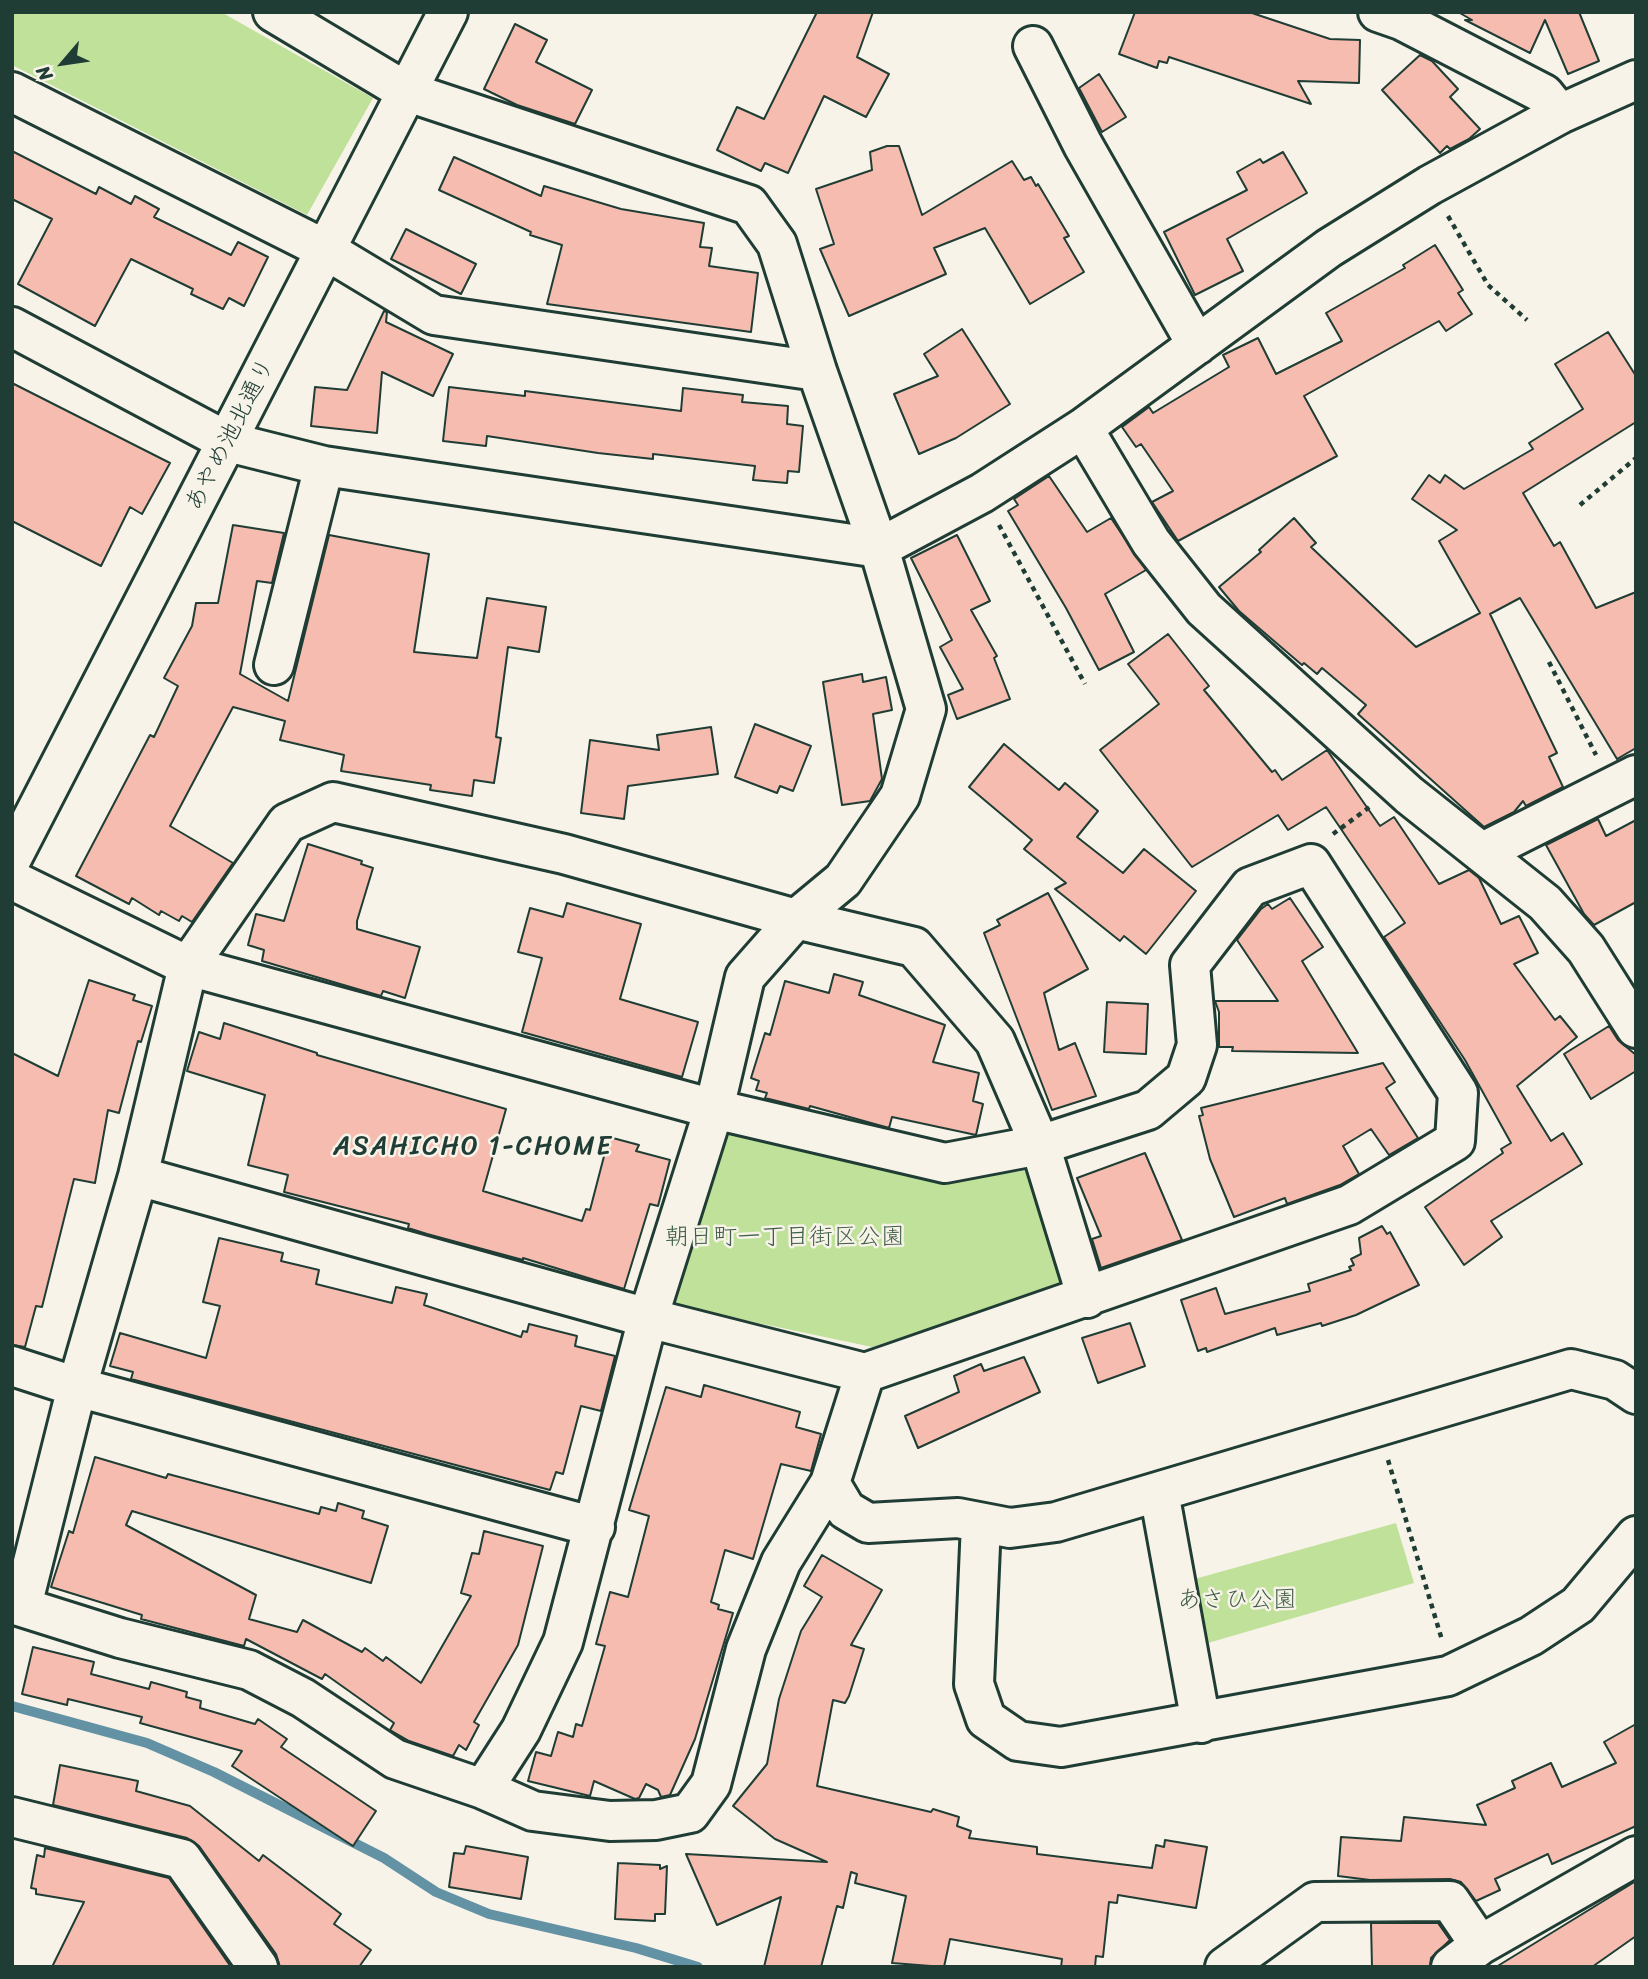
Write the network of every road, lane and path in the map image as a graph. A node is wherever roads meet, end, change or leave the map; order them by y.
1 (273, 12) edge
2 (448, 12) edge
3 (1395, 15) edge
4 (1033, 46) dead end
5 (1636, 80) edge
6 (405, 91) junction
7 (12, 92) edge
8 (1560, 114) junction
9 (1430, 185) junction
10 (326, 250) junction
11 (1527, 320) dead end
12 (12, 327) edge
13 (1197, 345) junction
14 (817, 371) junction
15 (1083, 428) junction
16 (228, 442) junction
17 (1636, 458) edge
18 (324, 466) junction
19 (982, 493) junction
20 (1580, 505) dead end
21 (879, 548) junction
22 (1549, 662) dead end
23 (274, 665) dead end
24 (1085, 684) dead end
25 (1624, 780) edge
26 (1375, 804) dead end
27 (1330, 836) dead end
28 (1483, 852) junction
29 (12, 858) edge
30 (12, 880) edge
31 (796, 919) junction
32 (188, 966) junction
33 (1636, 1028) edge
34 (714, 1109) junction
35 (1040, 1145) junction
36 (138, 1176) junction
37 (1087, 1298) junction
38 (648, 1318) junction
39 (12, 1366) edge
40 (865, 1373) junction
41 (77, 1387) junction
42 (1636, 1394) edge
43 (1378, 1426) junction
44 (830, 1483) junction
45 (1159, 1492) junction
46 (981, 1523) junction
47 (595, 1527) junction
48 (1636, 1536) edge
49 (17, 1605) edge
50 (1452, 1674) junction
51 (1200, 1723) junction
52 (483, 1789) junction
53 (12, 1817) edge
54 (1636, 1856) edge
55 (1466, 1956) edge
56 (258, 1967) edge
57 (1225, 1967) edge

1 - 6 street
2 - 6 street, あやめ池北通り
3 - 8 street
4 - 13 street
5 - 8 street
6 - 10 street, あやめ池北通り
6 - 14 street
7 - 10 street
8 - 9 street
9 - 11 path
9 - 13 street
10 - 14 street
10 - 16 street, あやめ池北通り
12 - 16 street
13 - 15 street
14 - 21 street
15 - 19 street
15 - 28 street
16 - 18 street
16 - 29 street, あやめ池北通り
17 - 20 path
18 - 21 street
18 - 23 street
19 - 21 street
19 - 24 path
21 - 31 street
22 - 25 path
25 - 28 street
26 - 27 path
28 - 33 street
30 - 32 street
31 - 32 street
31 - 34 street
31 - 35 street
32 - 34 street
32 - 36 street
34 - 35 street
34 - 38 street
35 - 37 street
35 - 37 street
36 - 38 street
36 - 41 street
37 - 40 street
38 - 40 street
38 - 47 street
39 - 41 street
40 - 44 street
41 - 47 street
41 - 49 street
42 - 43 street
43 - 45 street
43 - 50 path
44 - 46 street
44 - 52 street
45 - 46 street
45 - 51 street
46 - 51 street
47 - 52 street
48 - 50 street
49 - 52 street
50 - 51 street
53 - 56 street
54 - 55 street
55 - 57 street

